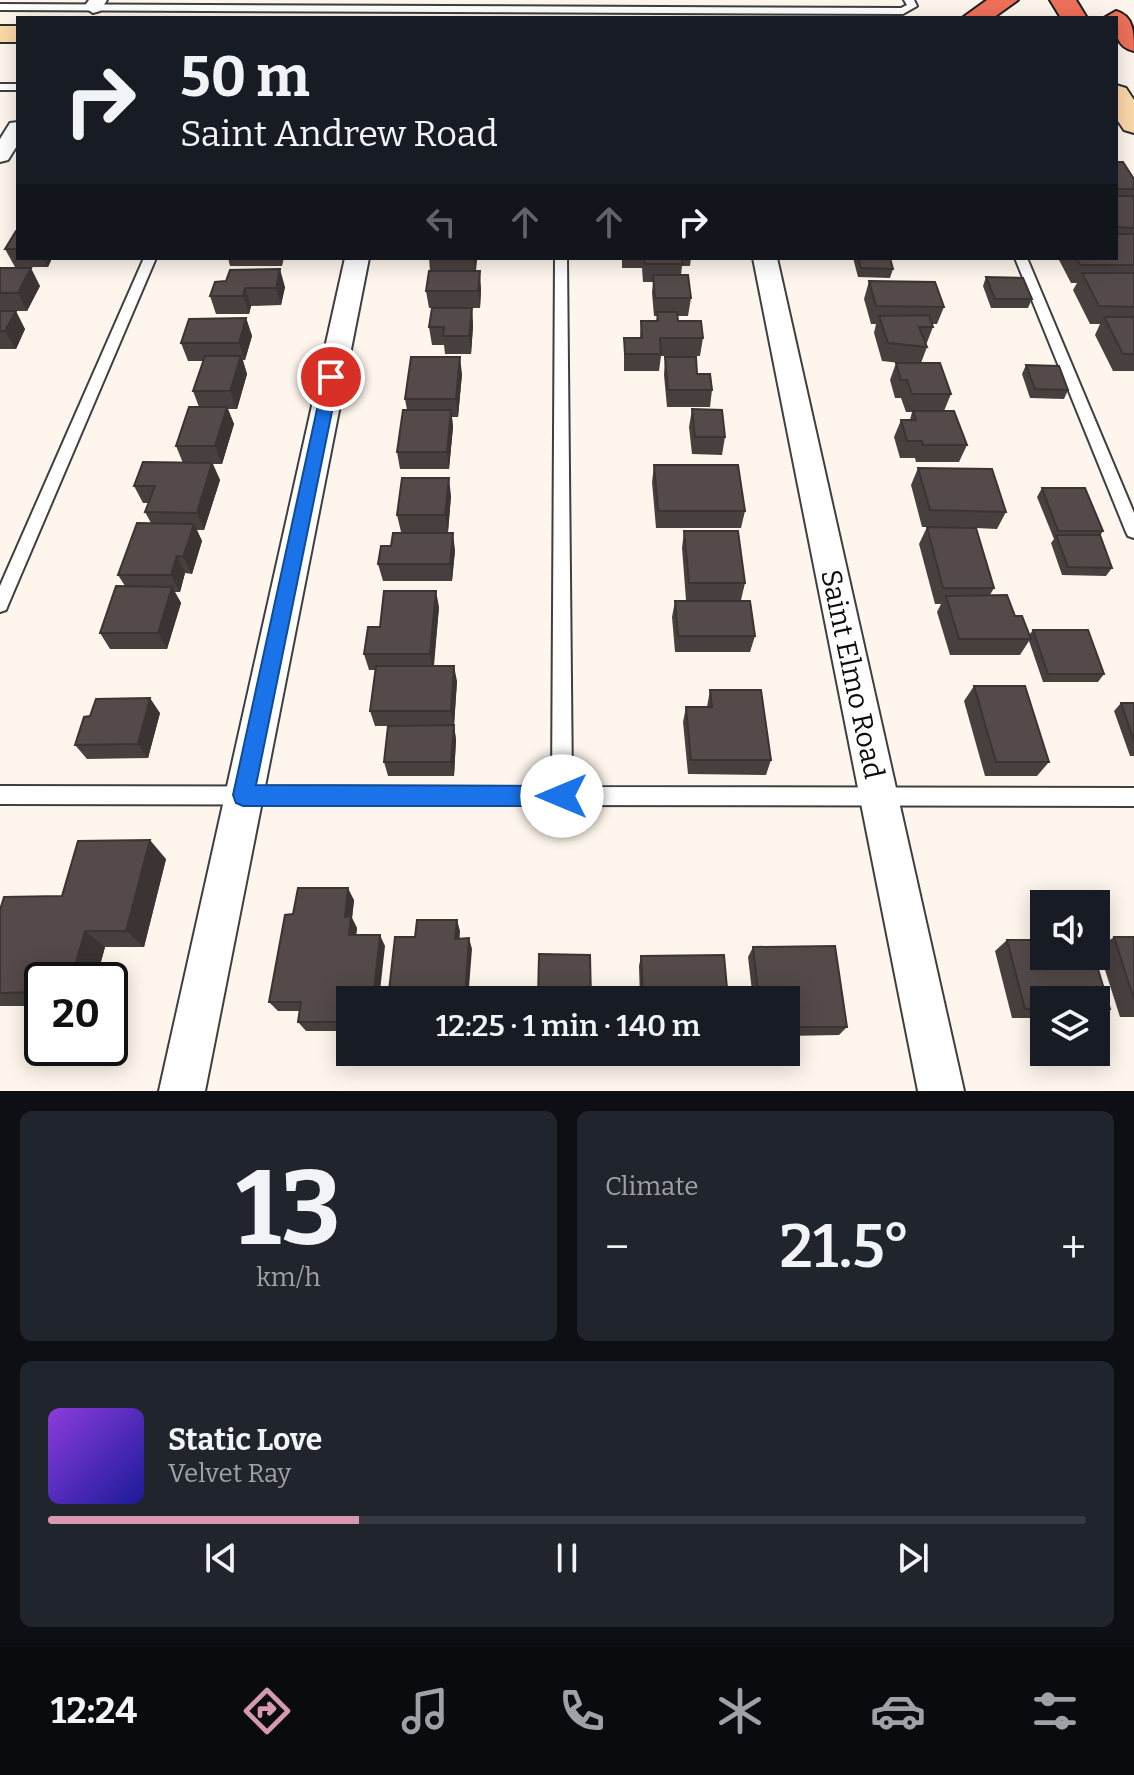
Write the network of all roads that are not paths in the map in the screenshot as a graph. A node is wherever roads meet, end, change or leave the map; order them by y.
1 (909, 0) edge
2 (1005, 0) edge
3 (96, 4) edge
4 (0, 7) edge
5 (839, 11) junction
6 (857, 16) edge
7 (978, 16) edge
8 (16, 131) edge
9 (0, 155) edge
10 (149, 260) edge
11 (357, 260) edge
12 (561, 260) edge
13 (765, 260) edge
14 (1022, 260) edge
15 (1134, 532) edge
16 (0, 605) edge
17 (0, 795) edge
18 (243, 795) junction
19 (562, 796) junction
20 (879, 797) junction
21 (1134, 797) edge
22 (182, 1091) edge
23 (941, 1091) edge

1 - 5 lane
2 - 7 highway
3 - 4 lane
3 - 5 lane
5 - 6 lane
8 - 9 street
10 - 16 lane
11 - 18 street
12 - 19 lane
13 - 20 street, Saint Elmo Road
14 - 15 lane
17 - 18 lane
18 - 19 lane
18 - 22 street
19 - 20 lane
20 - 21 lane
20 - 23 street, Saint Elmo Road

